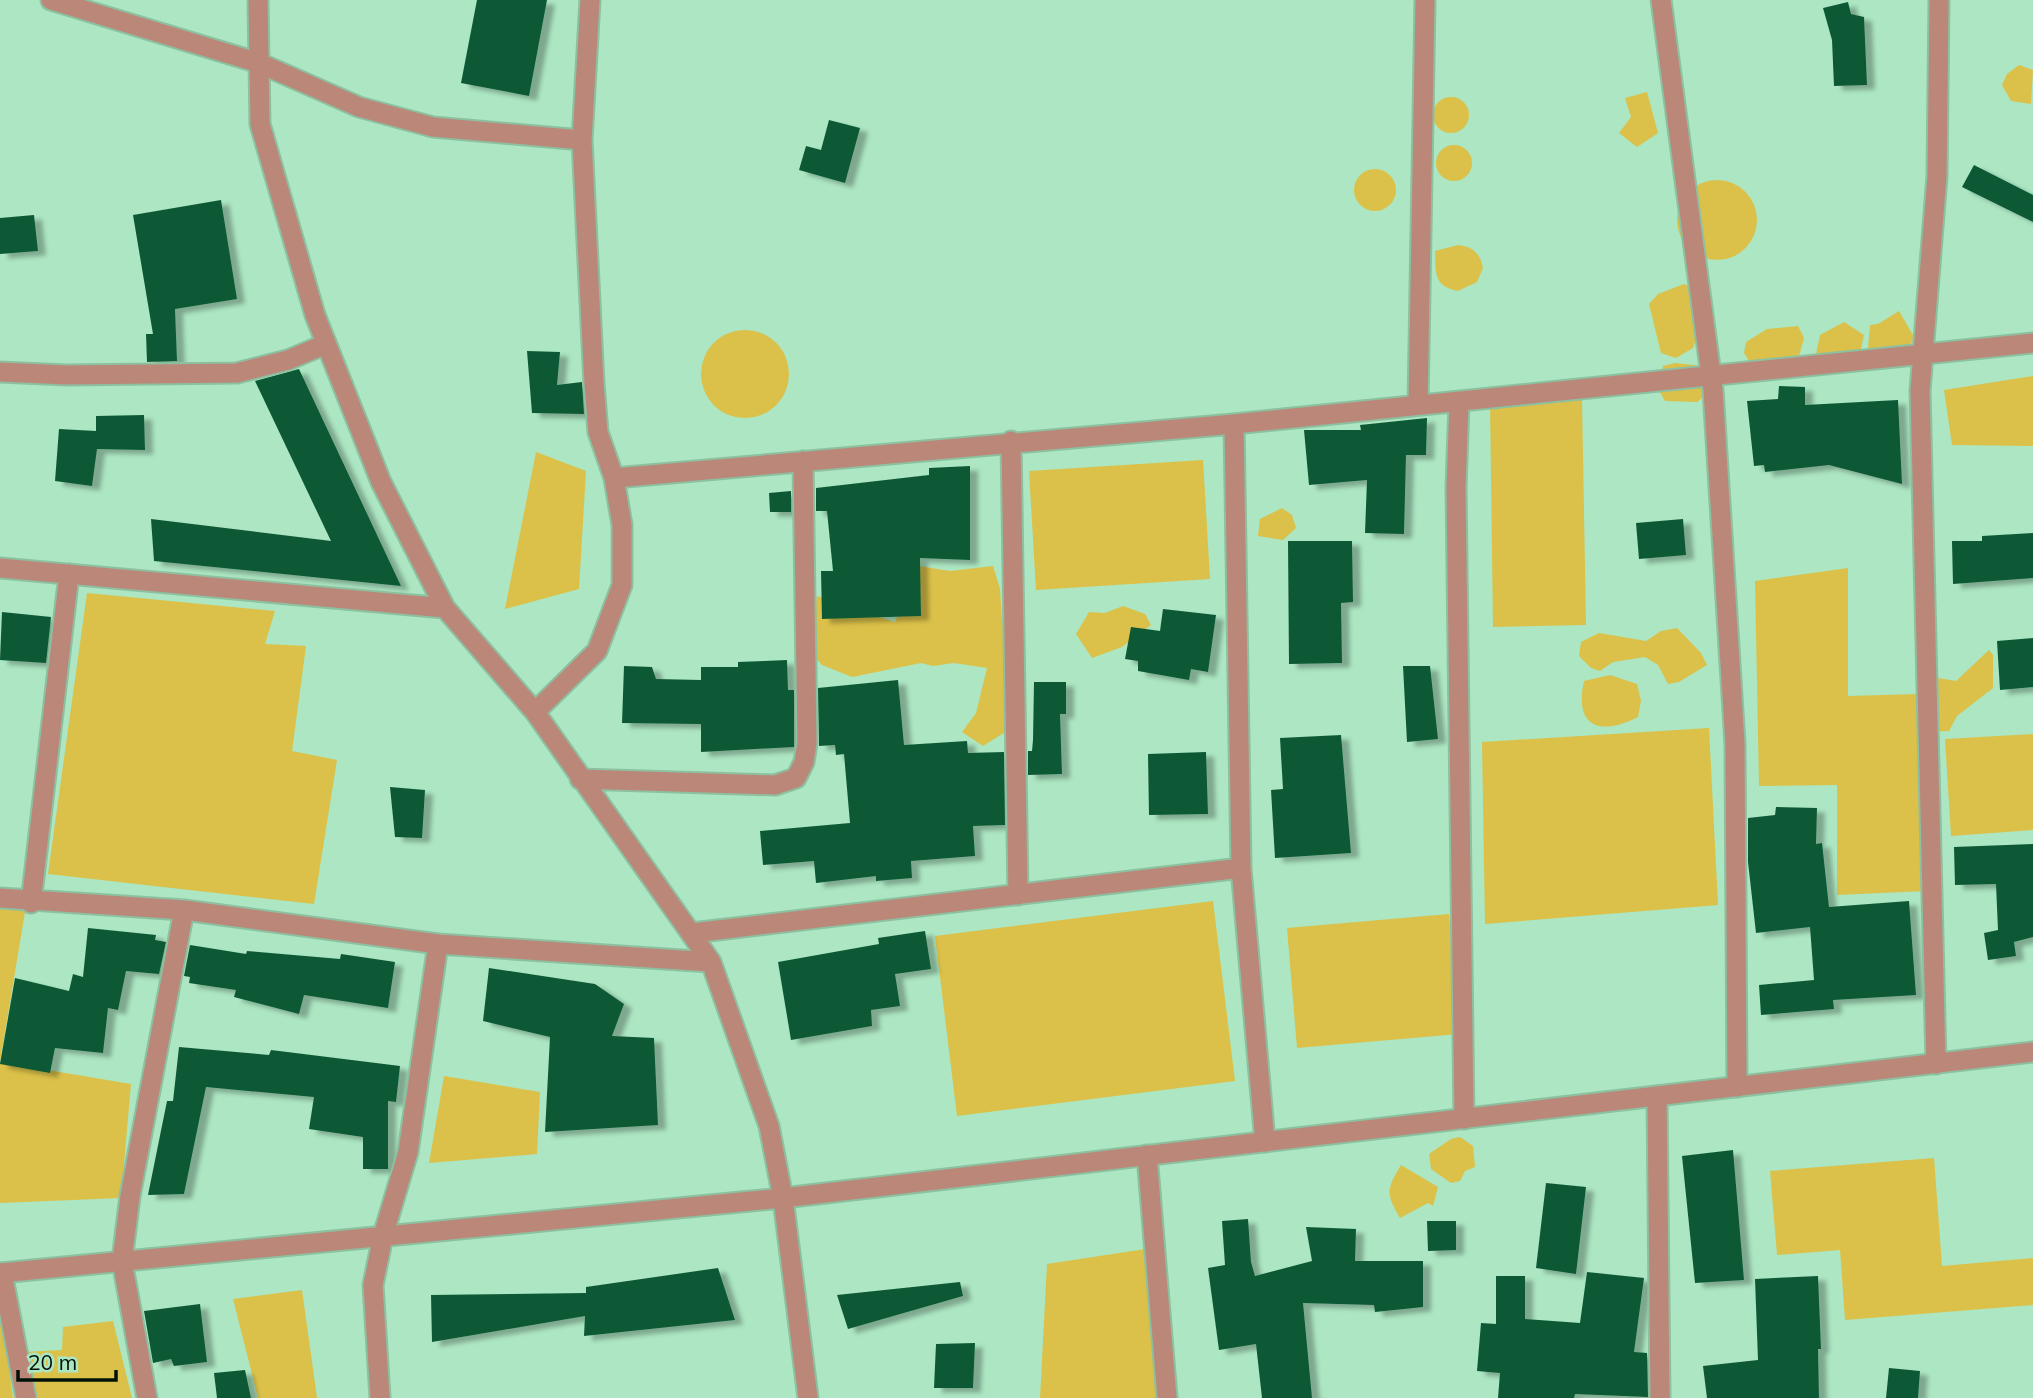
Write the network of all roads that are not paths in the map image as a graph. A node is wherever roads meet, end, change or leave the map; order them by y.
1 (51, 0) edge
2 (258, 0) edge
3 (590, 0) edge
4 (1425, 0) edge
5 (1661, 0) edge
6 (1939, 0) edge
7 (259, 63) junction
8 (582, 139) junction
9 (2033, 343) edge
10 (326, 344) junction
11 (1922, 356) junction
12 (0, 372) edge
13 (1712, 374) junction
14 (1459, 402) junction
15 (1418, 405) junction
16 (1234, 424) junction
17 (1011, 442) junction
18 (803, 461) junction
19 (614, 478) junction
20 (0, 568) edge
21 (69, 574) junction
22 (445, 608) junction
23 (535, 712) junction
24 (580, 779) junction
25 (1241, 868) junction
26 (1018, 895) junction
27 (0, 898) edge
28 (31, 903) junction
29 (184, 910) junction
30 (692, 933) junction
31 (438, 944) junction
32 (711, 962) junction
33 (2033, 1052) edge
34 (1936, 1064) junction
35 (1737, 1087) junction
36 (1657, 1096) junction
37 (1464, 1119) junction
38 (1265, 1142) junction
39 (1147, 1156) junction
40 (783, 1198) junction
41 (383, 1236) junction
42 (122, 1261) junction
43 (1, 1273) edge
44 (26, 1398) edge
45 (147, 1398) edge
46 (380, 1398) edge
47 (808, 1398) edge
48 (1167, 1398) edge
49 (1660, 1398) edge

1 - 7 street
2 - 7 street
3 - 8 street
4 - 15 street
5 - 13 street
6 - 11 street
7 - 8 street
7 - 10 street
8 - 19 street
9 - 11 street
10 - 12 street
10 - 22 street
11 - 13 street
11 - 34 street
13 - 14 street
13 - 35 street
14 - 15 street
14 - 37 street
15 - 16 street
16 - 17 street
16 - 25 street
17 - 18 street
17 - 26 street
18 - 19 street
18 - 24 street
19 - 23 street
20 - 21 street
21 - 22 street
21 - 28 street
22 - 23 street
23 - 24 street
24 - 30 street
25 - 26 street
25 - 38 street
26 - 30 street
27 - 28 street
28 - 29 street
29 - 31 street
29 - 42 street
30 - 32 street
31 - 32 street
31 - 41 street
32 - 40 street
33 - 34 street
34 - 35 street
35 - 36 street
36 - 37 street
36 - 49 street
37 - 38 street
38 - 39 street
39 - 40 street
39 - 48 street
40 - 41 street
40 - 47 street
41 - 42 street
41 - 46 street
42 - 43 street
42 - 45 street
43 - 44 street

